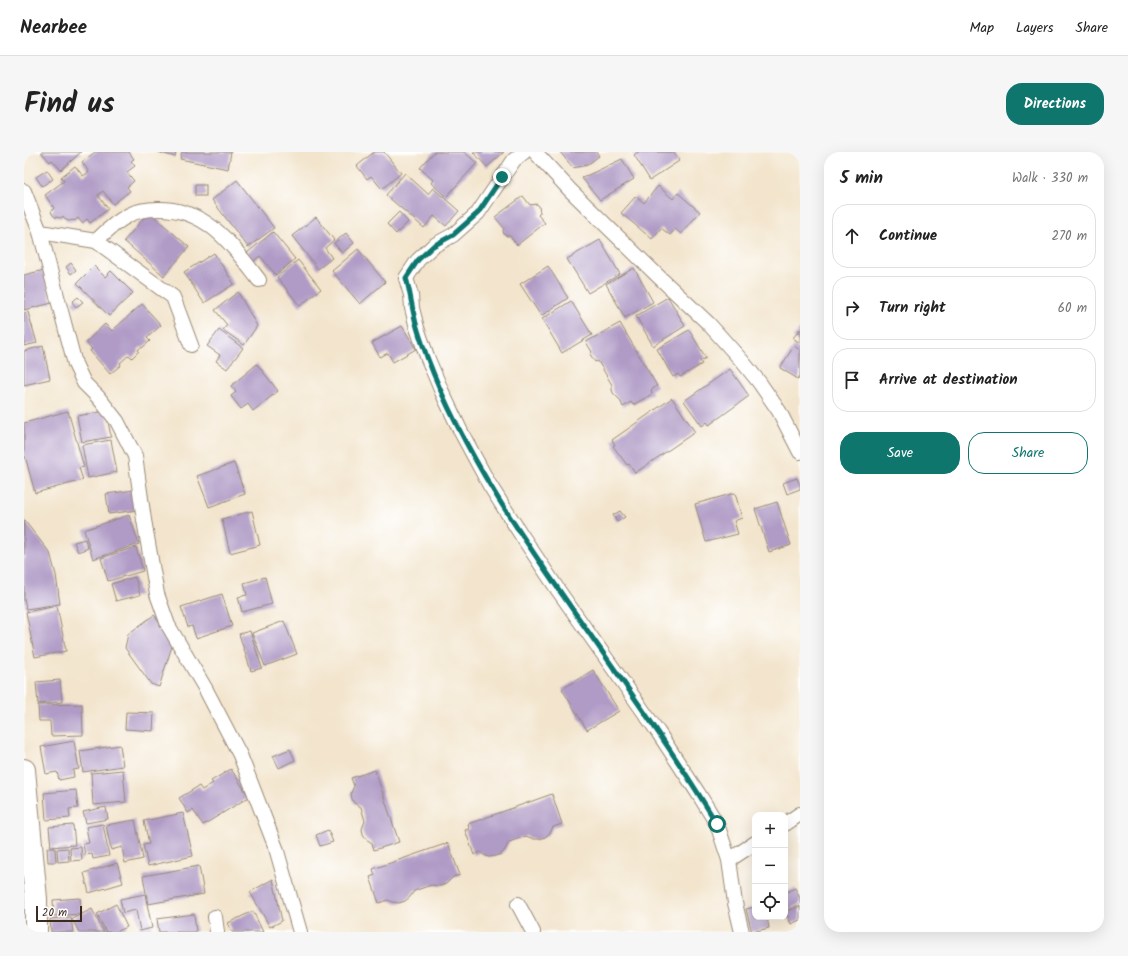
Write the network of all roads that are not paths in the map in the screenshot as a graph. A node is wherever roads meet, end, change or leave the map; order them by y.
1 (524, 152) edge
2 (535, 152) edge
3 (24, 191) edge
4 (40, 232) junction
5 (96, 241) junction
6 (259, 280) dead end
7 (191, 345) dead end
8 (800, 452) edge
9 (24, 770) edge
10 (800, 814) edge
11 (788, 822) edge
12 (752, 845) edge
13 (729, 860) junction
14 (30, 902) edge
15 (518, 904) dead end
16 (214, 917) dead end
17 (36, 932) edge
18 (217, 932) edge
19 (300, 932) edge
20 (533, 932) edge
21 (742, 932) edge

1 - 13 street
2 - 8 street
3 - 4 street
4 - 5 street
4 - 19 street
5 - 6 street
5 - 7 street
9 - 14 main road
10 - 11 street
12 - 13 street
13 - 21 street
14 - 17 main road
15 - 20 street
16 - 18 street

